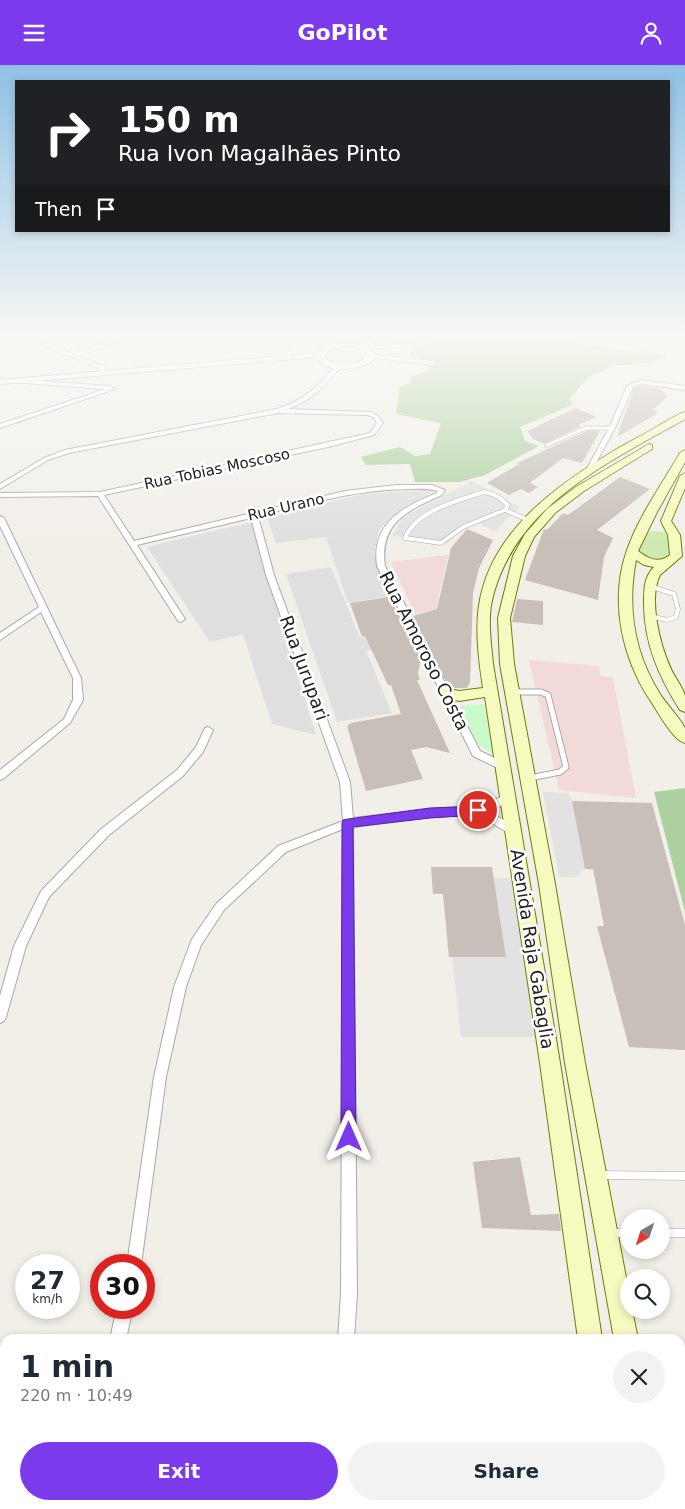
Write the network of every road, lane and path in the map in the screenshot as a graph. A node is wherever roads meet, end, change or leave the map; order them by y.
1 (58, 406) edge
2 (292, 406) edge
3 (622, 406) edge
4 (278, 411) junction
5 (680, 418) edge
6 (0, 425) edge
7 (612, 428) junction
8 (547, 445) dead end
9 (598, 451) junction
10 (685, 453) edge
11 (613, 456) junction
12 (588, 472) junction
13 (685, 476) edge
14 (0, 487) edge
15 (441, 490) joint
16 (100, 494) junction
17 (0, 495) edge
18 (505, 511) junction
19 (254, 514) junction
20 (0, 518) edge
21 (528, 520) junction
22 (642, 531) junction
23 (680, 536) edge
24 (132, 544) junction
25 (632, 552) junction
26 (676, 557) edge
27 (650, 587) junction
28 (42, 608) junction
29 (650, 616) junction
30 (181, 619) dead end
31 (0, 637) edge
32 (512, 691) junction
33 (490, 692) junction
34 (445, 693) junction
35 (685, 707) edge
36 (208, 730) dead end
37 (685, 738) edge
38 (502, 766) junction
39 (0, 776) edge
40 (528, 778) junction
41 (506, 798) junction
42 (478, 810) junction
43 (348, 823) junction
44 (512, 830) junction
45 (0, 1017) edge
46 (596, 1175) junction
47 (685, 1176) edge
48 (607, 1233) junction
49 (620, 1233) edge
50 (670, 1233) edge
51 (685, 1233) edge
52 (136, 1254) edge
53 (122, 1319) edge
54 (119, 1334) edge
55 (346, 1334) edge
56 (589, 1334) edge
57 (625, 1334) edge

1 - 6 street
2 - 4 street
3 - 7 street
4 - 14 street
4 - 16 street, Rua Tobias Moscoso
5 - 11 main road, Avenida Raja Gabaglia
5 - 32 main road, Avenida Raja Gabaglia
7 - 8 lane
7 - 9 street
9 - 11 street
9 - 12 street
10 - 22 main road
11 - 12 main road, Avenida Raja Gabaglia
12 - 21 main road, Avenida Raja Gabaglia
13 - 23 main road
15 - 19 street, Rua Urano
15 - 34 street, Rua Amoroso Costa
16 - 17 street, Rua Tobias Moscoso
16 - 24 street
18 - 18 lane
18 - 21 lane
19 - 24 street, Rua Urano
19 - 43 street, Rua Jurupari
20 - 28 street
21 - 33 main road, Avenida Raja Gabaglia
22 - 23 main road
22 - 25 main road
23 - 26 main road
24 - 30 street
25 - 26 main road
25 - 37 main road
26 - 27 main road
27 - 29 main road
27 - 29 lane
28 - 31 street
28 - 39 street
29 - 35 main road
32 - 40 main road, Avenida Raja Gabaglia
32 - 40 lane
33 - 34 main road
33 - 38 main road, Avenida Raja Gabaglia
34 - 38 street, Rua Amoroso Costa
36 - 45 street
38 - 41 main road, Avenida Raja Gabaglia
40 - 46 main road, Avenida Raja Gabaglia
41 - 42 street
41 - 44 main road, Avenida Raja Gabaglia
42 - 43 street
42 - 44 street
43 - 52 street
43 - 55 street, Rua Jurupari
44 - 56 main road, Avenida Raja Gabaglia
46 - 47 lane
46 - 48 main road, Avenida Raja Gabaglia
48 - 49 lane
48 - 57 main road, Avenida Raja Gabaglia
50 - 51 lane
53 - 54 street

